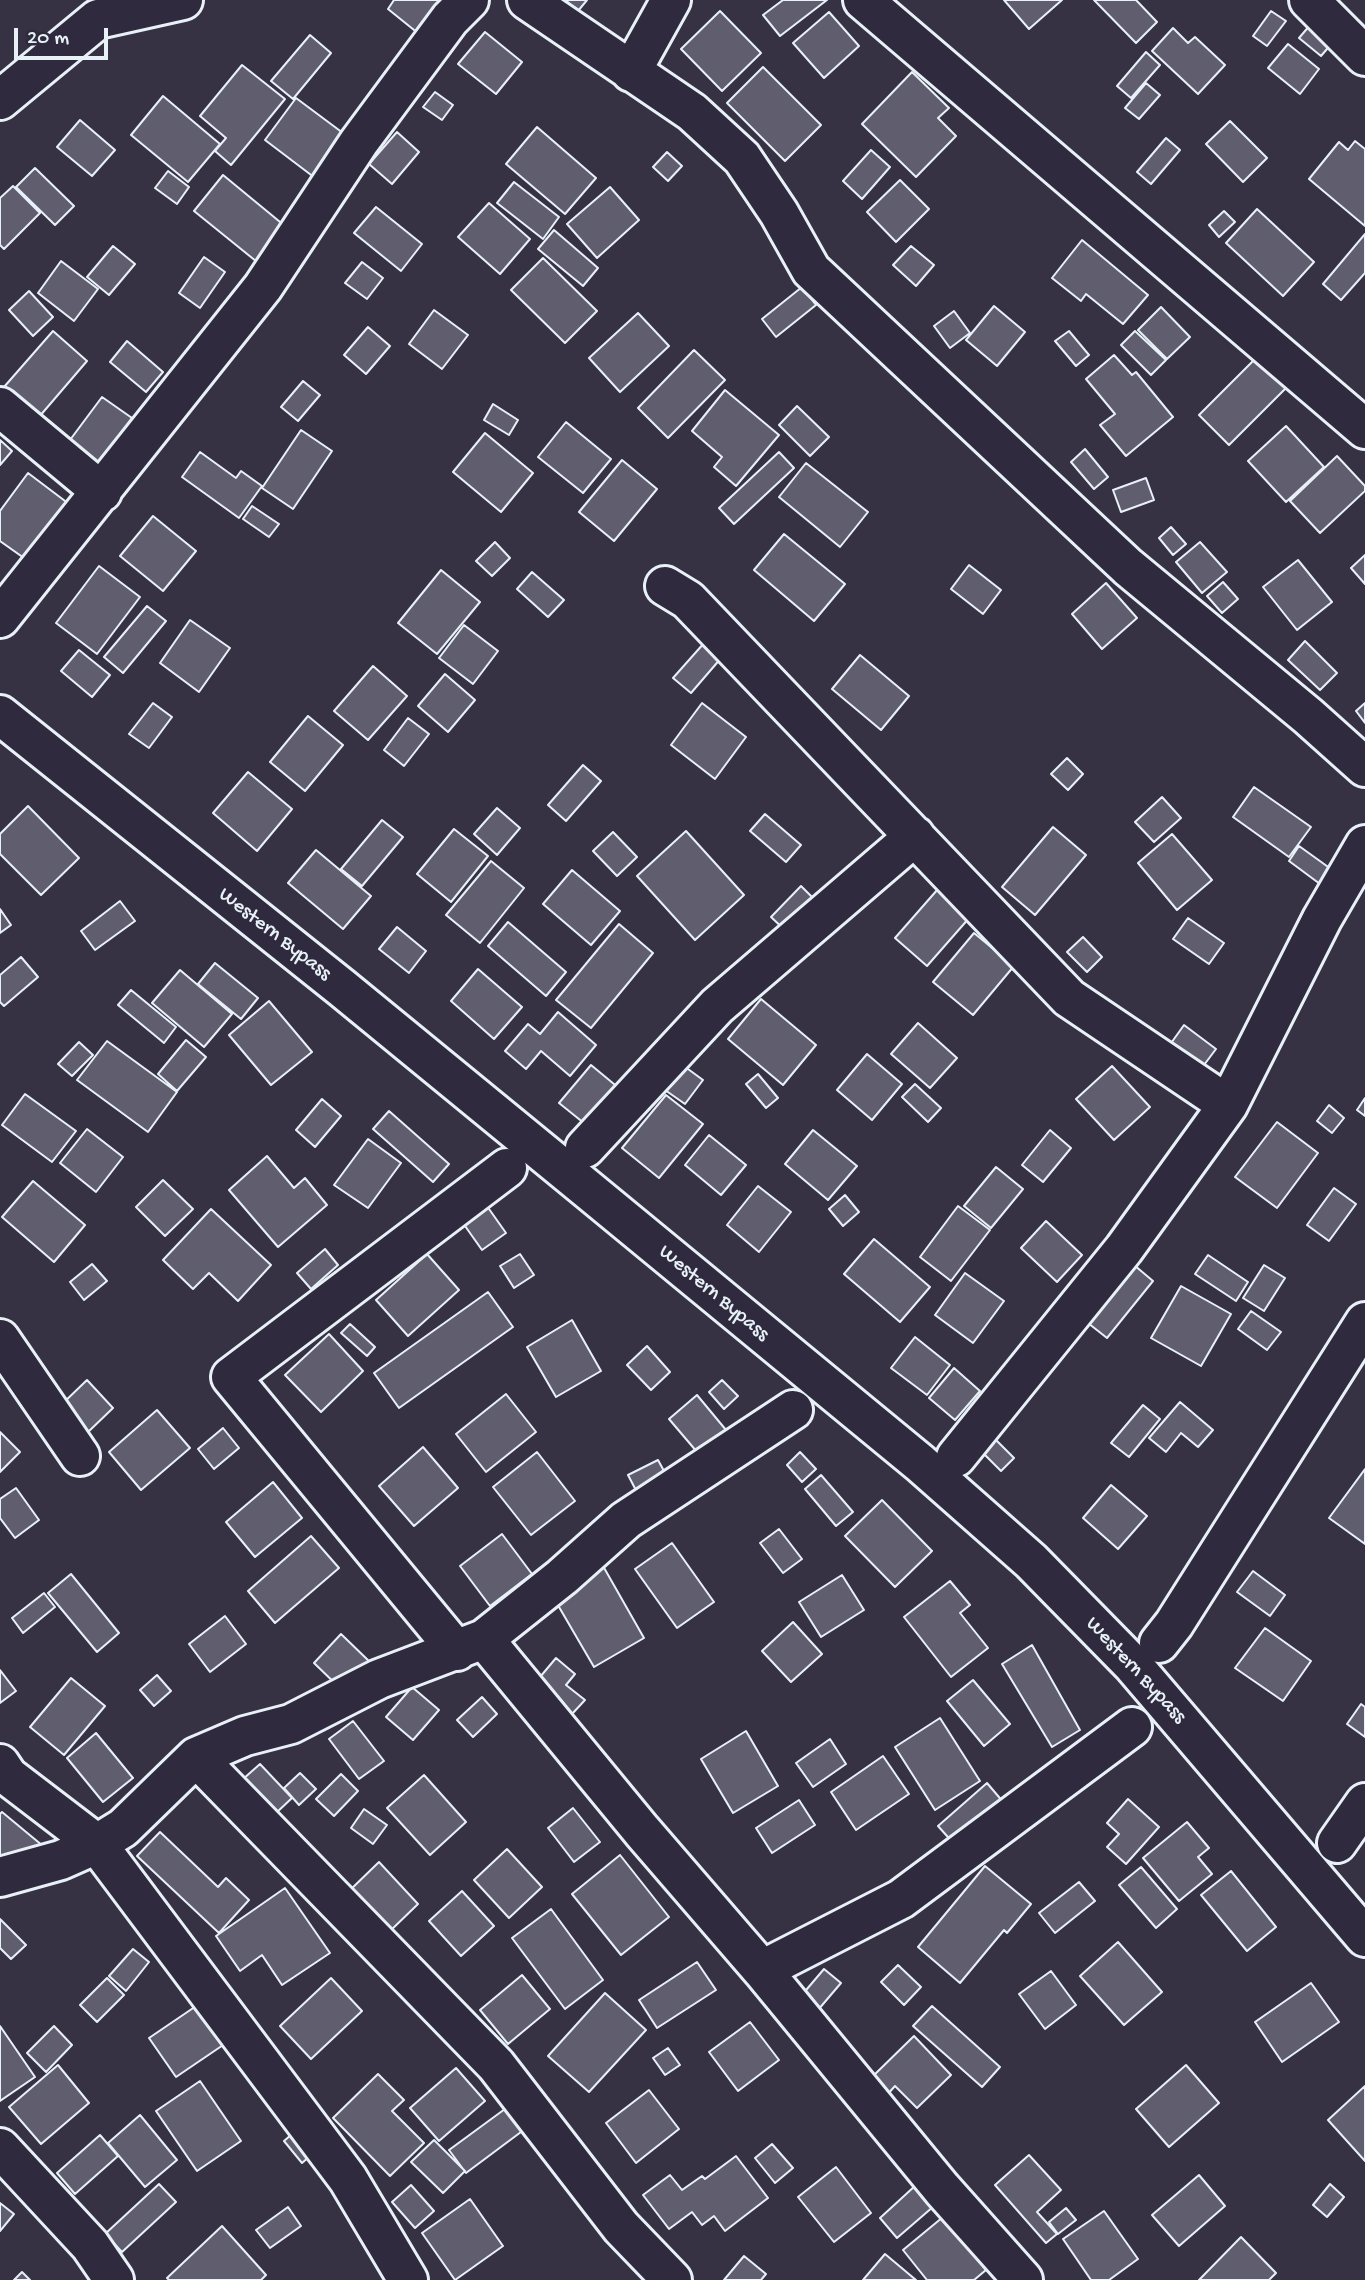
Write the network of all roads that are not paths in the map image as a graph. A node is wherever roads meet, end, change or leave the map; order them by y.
1 (183, 0) edge
2 (469, 0) edge
3 (527, 0) edge
4 (671, 0) edge
5 (863, 0) edge
6 (1309, 0) edge
7 (1365, 56) edge
8 (631, 72) junction
9 (0, 100) edge
10 (0, 407) edge
11 (1365, 429) edge
12 (102, 492) junction
13 (665, 586) dead end
14 (0, 618) edge
15 (0, 715) edge
16 (1365, 767) edge
17 (915, 836) junction
18 (1365, 845) edge
19 (1228, 1105) junction
20 (585, 1147) dead end
21 (507, 1168) dead end
22 (1365, 1322) edge
23 (0, 1339) edge
24 (793, 1410) dead end
25 (80, 1456) dead end
26 (956, 1457) dead end
27 (1159, 1643) dead end
28 (470, 1645) junction
29 (1132, 1727) dead end
30 (196, 1757) junction
31 (0, 1765) edge
32 (1365, 1803) edge
33 (1337, 1843) dead end
34 (97, 1844) junction
35 (0, 1877) edge
36 (1365, 1937) edge
37 (762, 1970) junction
38 (0, 2148) edge
39 (114, 2280) edge
40 (408, 2280) edge
41 (672, 2280) edge
42 (1023, 2280) edge

1 - 9 street
2 - 12 street
3 - 8 street
4 - 8 street
5 - 11 street
6 - 7 street
8 - 16 street
10 - 12 street
12 - 14 street
13 - 17 street
15 - 36 street, Western Bypass
17 - 19 street
17 - 20 street
18 - 19 street
19 - 26 street
21 - 28 street
22 - 27 street
23 - 25 street
24 - 28 street
28 - 30 street
28 - 37 street
29 - 37 street
30 - 34 street
30 - 41 street
31 - 34 street
32 - 33 street
34 - 35 street
34 - 40 street
37 - 42 street
38 - 39 street

